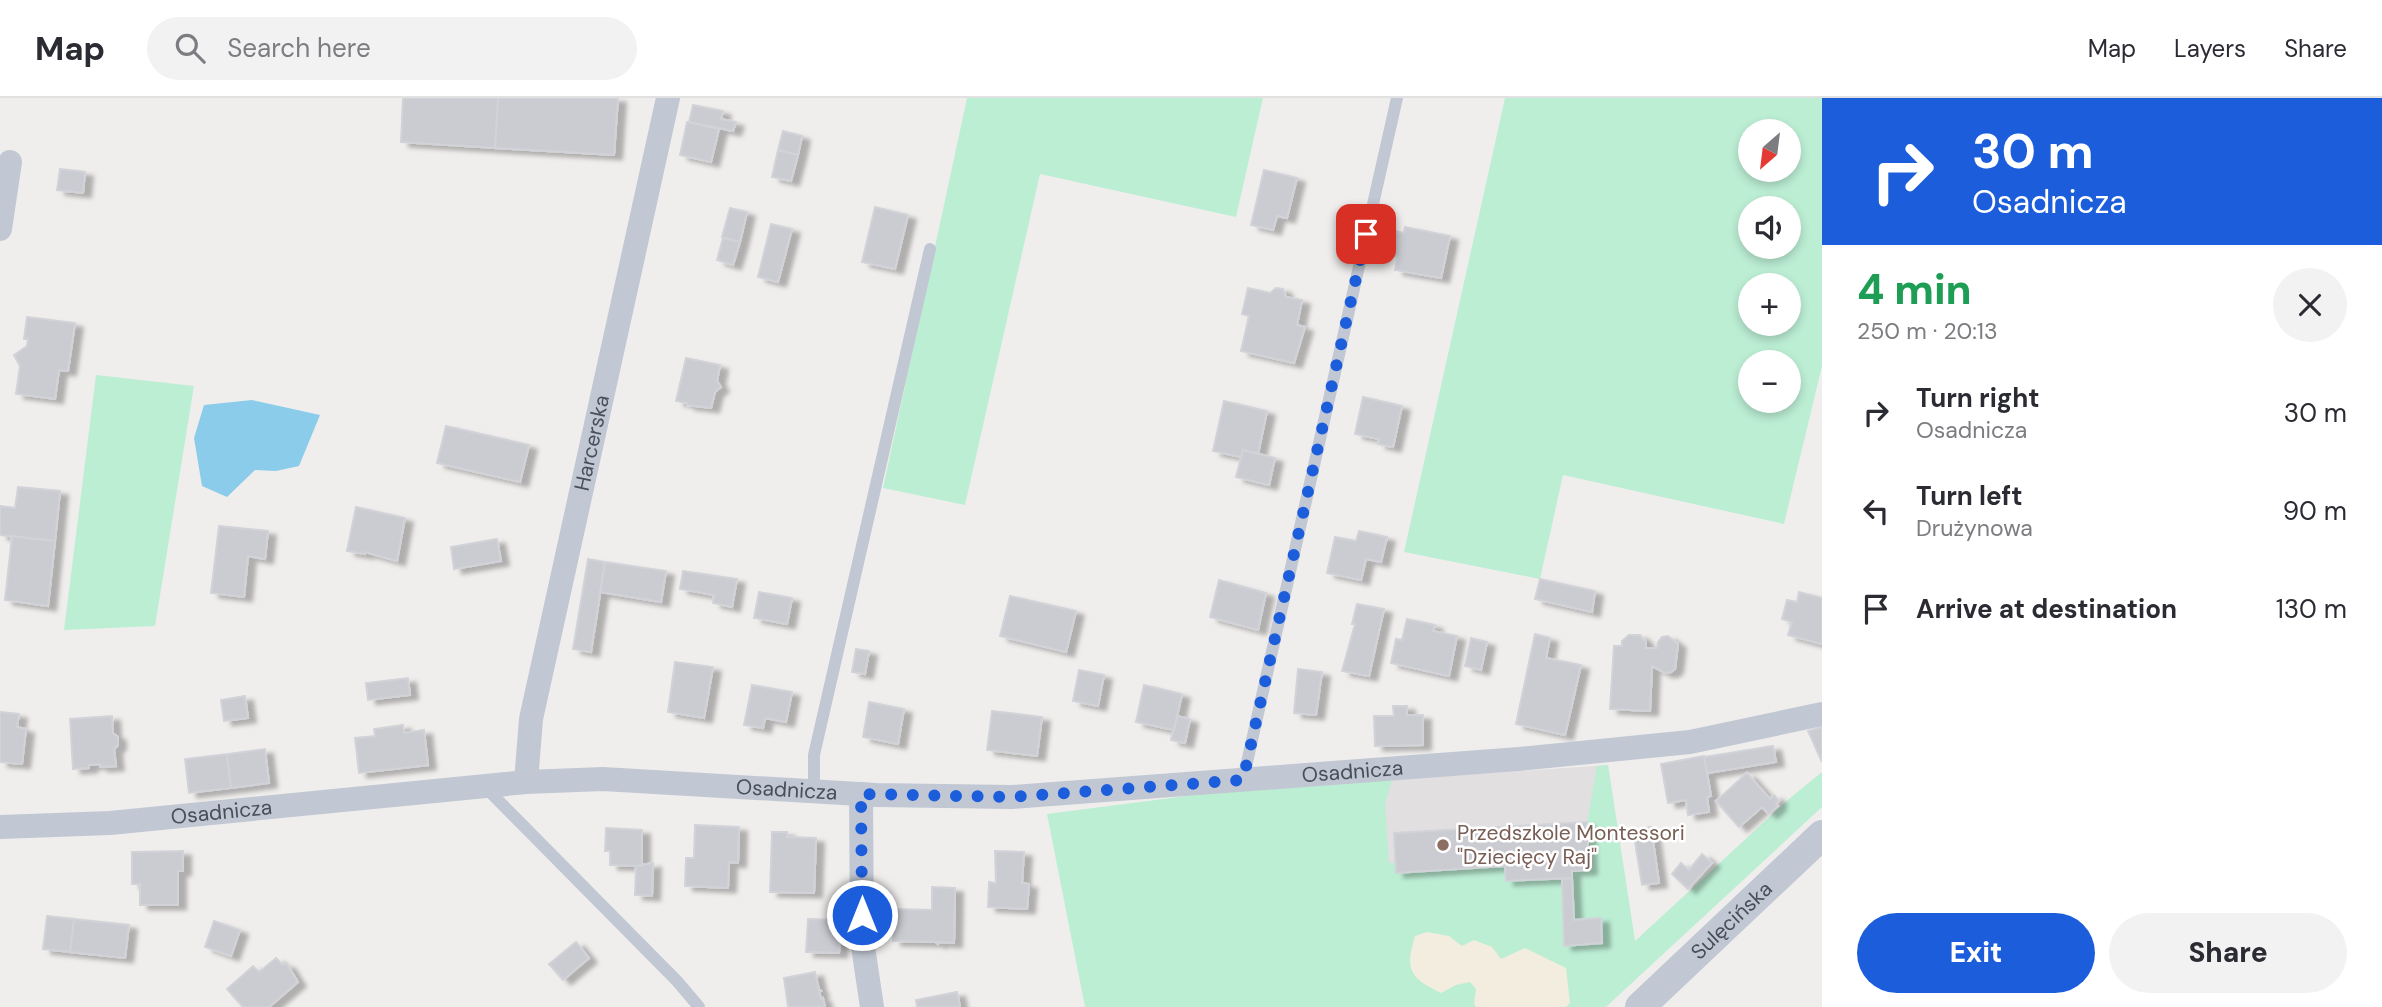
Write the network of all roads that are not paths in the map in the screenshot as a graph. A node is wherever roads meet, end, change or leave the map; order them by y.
1 (1397, 98) edge
2 (667, 100) edge
3 (10, 162) dead end
4 (0, 229) edge
5 (930, 249) dead end
6 (1822, 714) edge
7 (1243, 780) junction
8 (526, 782) junction
9 (484, 786) junction
10 (814, 792) junction
11 (861, 794) junction
12 (0, 827) edge
13 (1822, 835) edge
14 (699, 1007) edge
15 (872, 1007) edge
16 (1640, 1007) edge

1 - 7 lane
2 - 8 street, Harcerska
3 - 4 street
5 - 10 lane
6 - 7 street, Osadnicza
7 - 11 street, Osadnicza
8 - 9 street, Osadnicza
8 - 10 street, Osadnicza
9 - 12 street, Osadnicza
9 - 14 lane
10 - 11 street, Osadnicza
11 - 15 street
13 - 16 street, Sulęcińska

